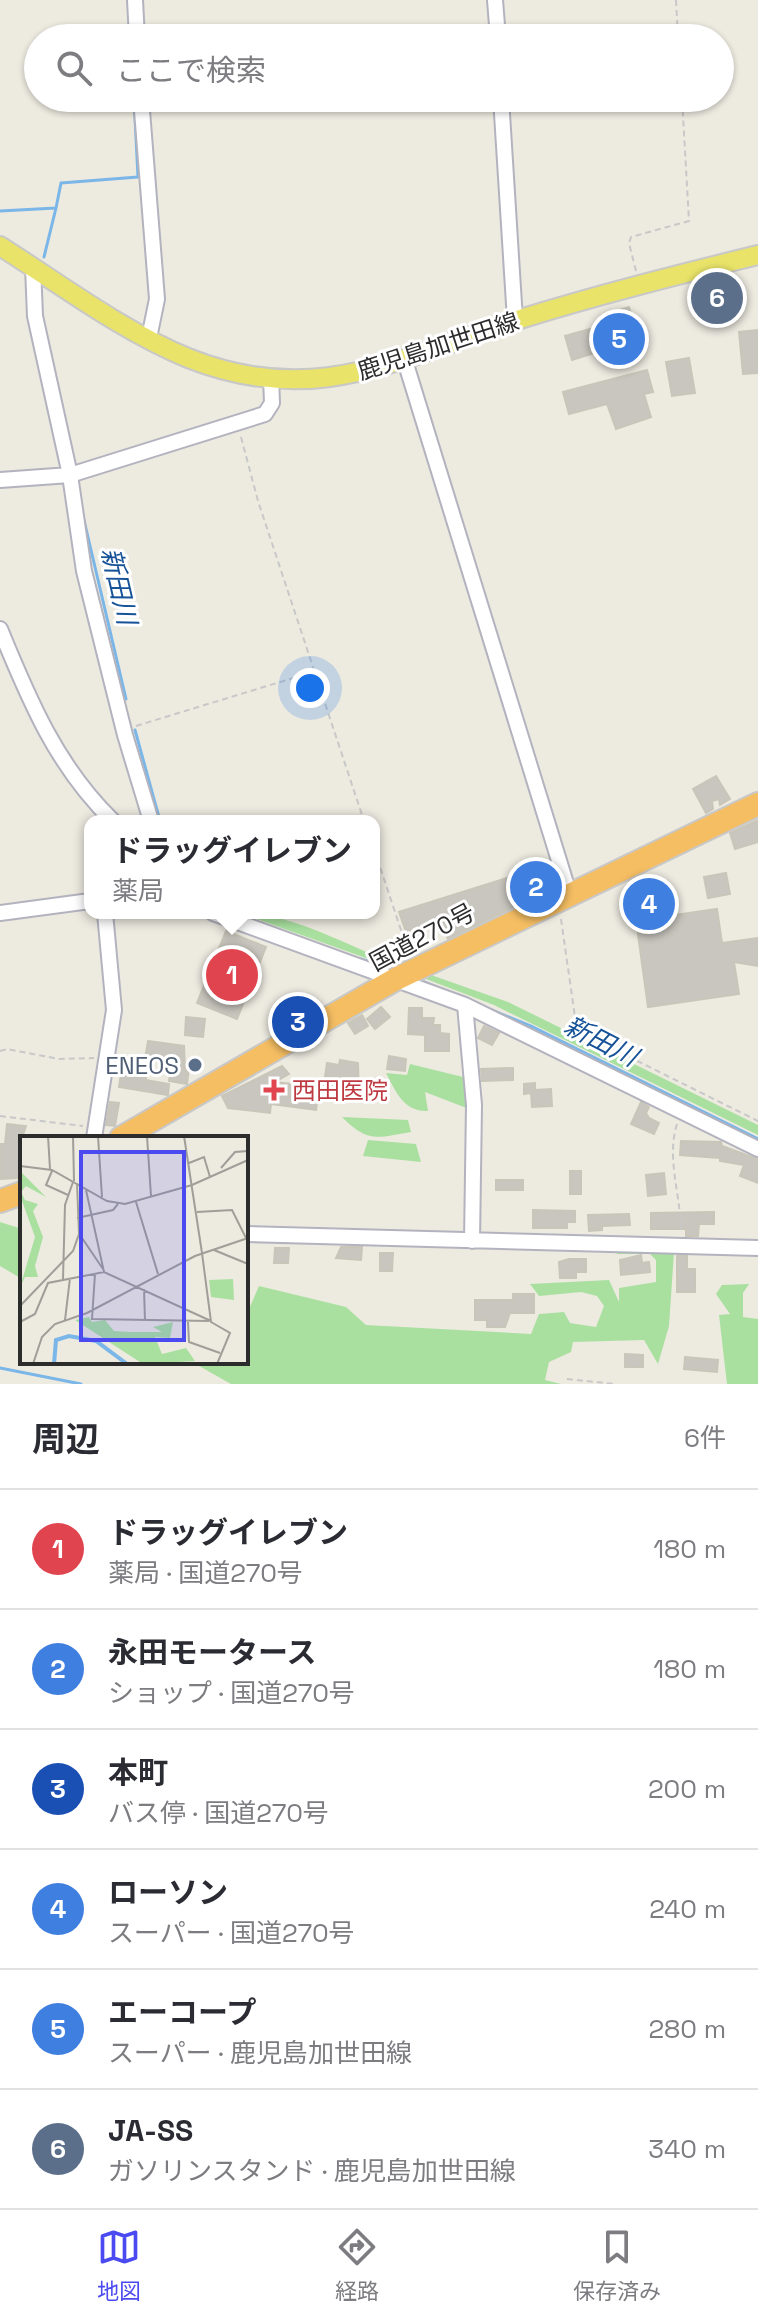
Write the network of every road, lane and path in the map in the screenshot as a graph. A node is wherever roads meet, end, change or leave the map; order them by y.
1 (135, 0) edge
2 (495, 0) edge
3 (676, 0) edge
4 (136, 24) edge
5 (497, 24) edge
6 (677, 24) edge
7 (142, 112) edge
8 (502, 112) edge
9 (683, 112) edge
10 (0, 246) edge
11 (758, 255) edge
12 (33, 267) junction
13 (639, 284) junction
14 (515, 320) junction
15 (149, 338) junction
16 (405, 361) junction
17 (271, 377) junction
18 (238, 424) junction
19 (70, 475) junction
20 (0, 480) edge
21 (0, 629) edge
22 (313, 672) junction
23 (124, 729) junction
24 (758, 804) edge
25 (107, 815) edge
26 (149, 815) edge
27 (362, 815) edge
28 (380, 874) edge
29 (563, 896) junction
30 (84, 902) edge
31 (0, 913) edge
32 (106, 919) edge
33 (231, 919) edge
34 (404, 975) junction
35 (465, 1005) junction
36 (0, 1051) edge
37 (107, 1058) junction
38 (683, 1112) junction
39 (0, 1116) edge
40 (758, 1121) edge
41 (95, 1133) edge
42 (124, 1136) edge
43 (758, 1149) edge
44 (20, 1194) edge
45 (0, 1201) edge
46 (248, 1234) edge
47 (472, 1241) junction
48 (681, 1247) junction
49 (758, 1248) edge
50 (567, 1379) dead end
51 (615, 1384) edge

1 - 4 street
2 - 5 street
3 - 6 path
7 - 15 street
8 - 14 street
9 - 13 path
10 - 12 main road, 鹿児島加世田線
11 - 13 main road, 鹿児島加世田線
12 - 15 main road, 鹿児島加世田線
12 - 19 street
13 - 14 main road, 鹿児島加世田線
14 - 16 main road, 鹿児島加世田線
15 - 17 main road, 鹿児島加世田線
16 - 17 main road, 鹿児島加世田線
16 - 29 street
17 - 18 street
18 - 19 street
18 - 22 path
19 - 20 street
19 - 23 street
21 - 25 street
22 - 23 path
22 - 27 path
23 - 26 street
24 - 29 highway, 国道270号
28 - 34 path
29 - 34 highway, 国道270号
29 - 40 path
30 - 31 street
32 - 37 street
33 - 34 street
34 - 35 street
34 - 42 highway, 国道270号
35 - 38 street
35 - 47 street
36 - 37 path
37 - 41 street
38 - 43 street
38 - 48 path
39 - 41 path
44 - 45 highway
46 - 47 street
47 - 48 street
48 - 49 street
50 - 51 path

